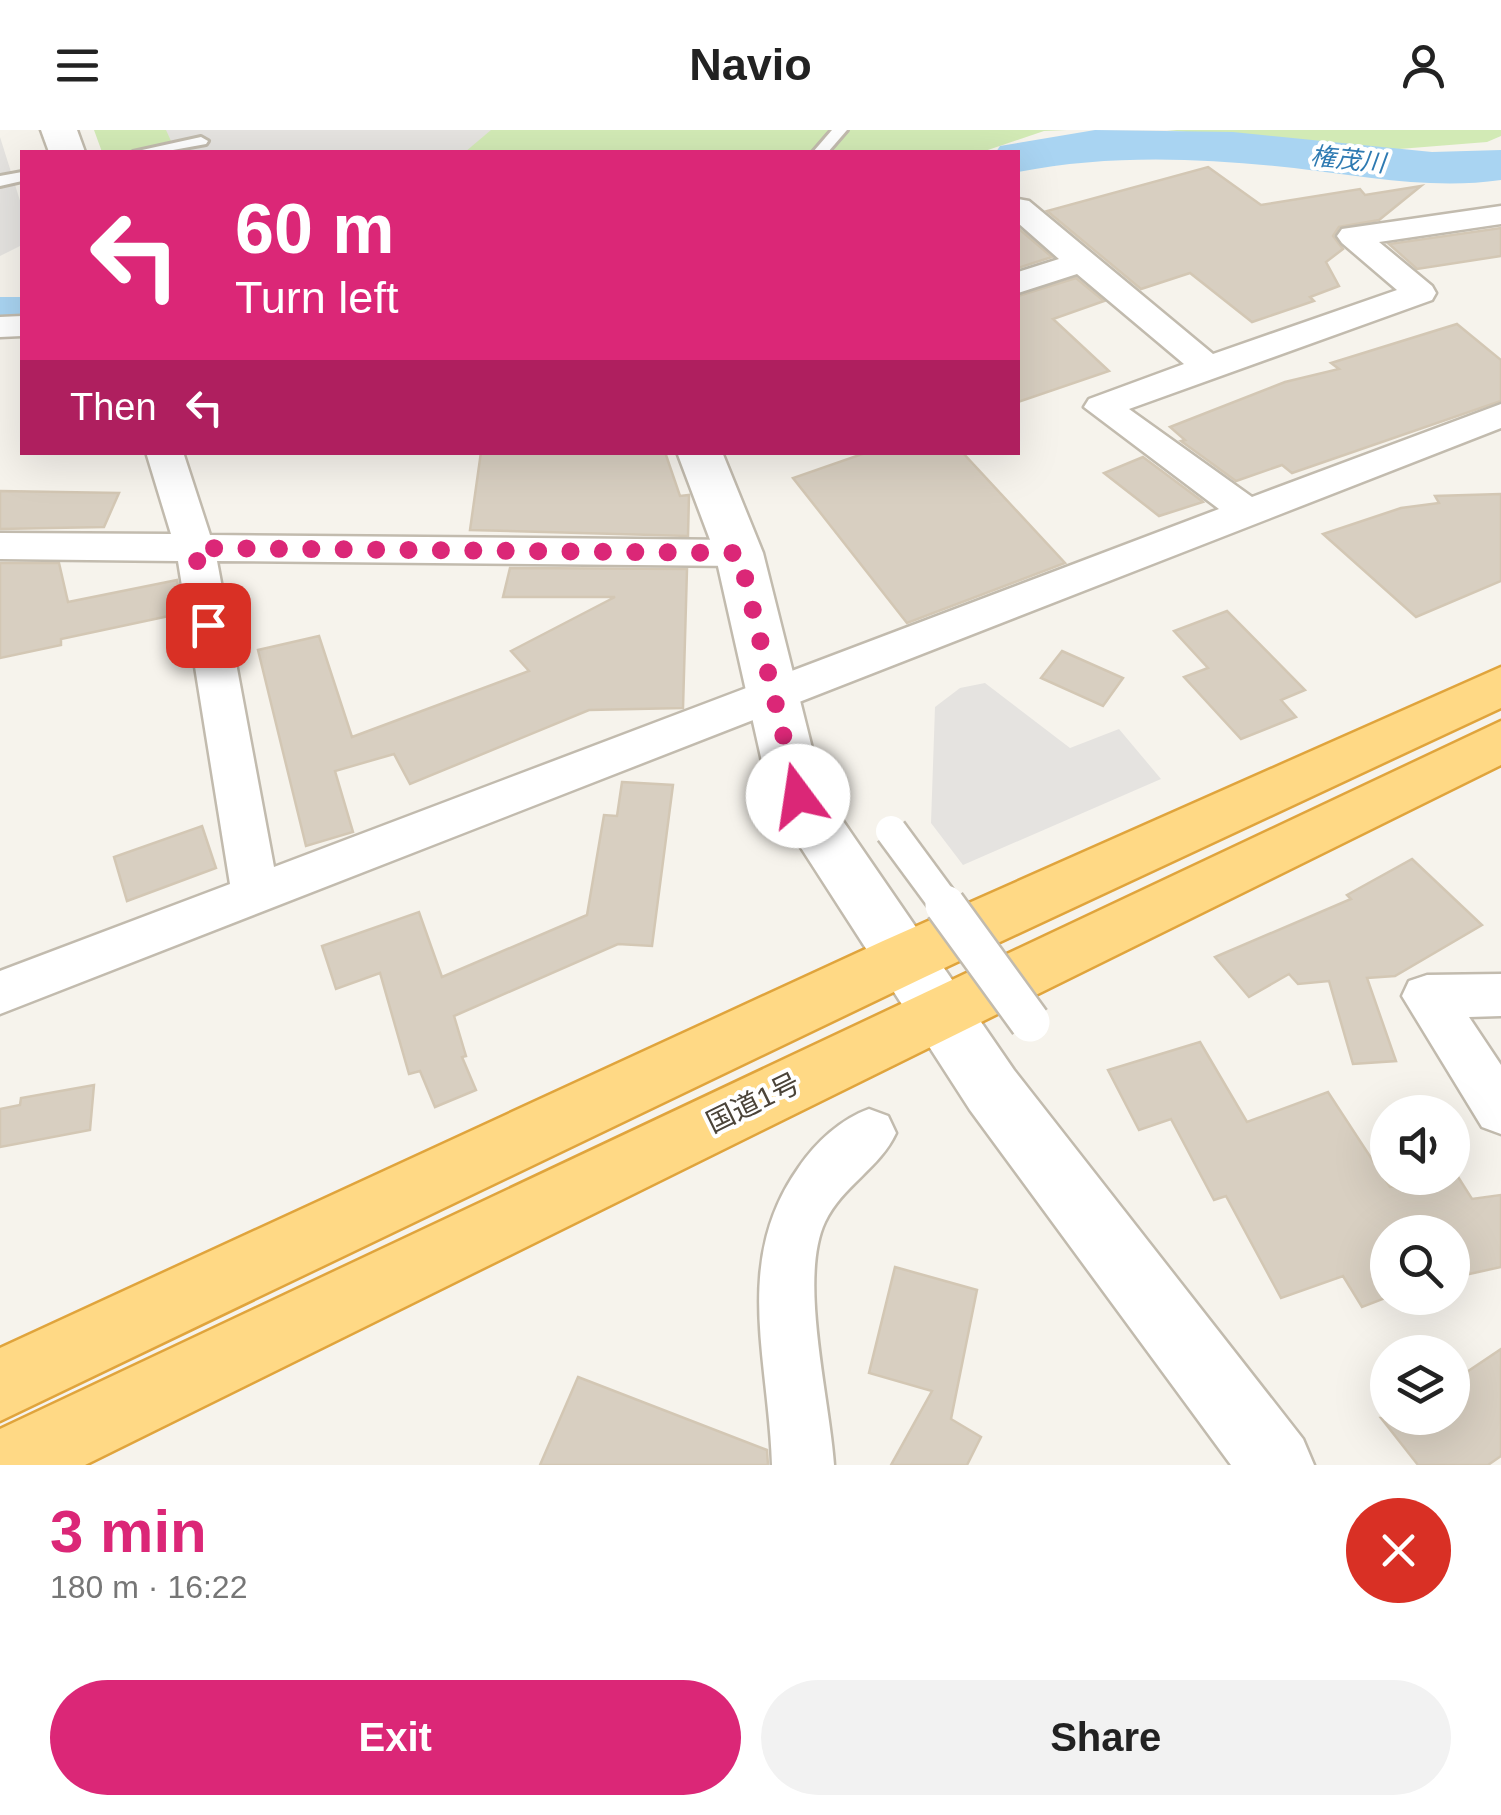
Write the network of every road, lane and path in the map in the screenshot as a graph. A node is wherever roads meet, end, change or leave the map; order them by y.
1 (840, 130) edge
2 (201, 141) dead end
3 (151, 150) edge
4 (822, 150) edge
5 (1020, 210) edge
6 (1501, 215) edge
7 (1082, 262) junction
8 (1020, 281) edge
9 (1208, 367) junction
10 (1501, 415) edge
11 (165, 455) edge
12 (700, 455) edge
13 (1248, 512) junction
14 (0, 546) edge
15 (195, 548) junction
16 (739, 553) junction
17 (1501, 686) edge
18 (772, 694) junction
19 (1501, 741) edge
20 (892, 831) dead end
21 (255, 892) junction
22 (922, 986) junction
23 (0, 992) edge
24 (1501, 995) edge
25 (1030, 1022) dead end
26 (1501, 1110) edge
27 (869, 1132) dead end
28 (0, 1385) edge
29 (5, 1465) edge
30 (803, 1465) edge
31 (1277, 1465) edge

1 - 4 lane
2 - 3 lane
5 - 7 street
6 - 9 street
7 - 8 street
7 - 9 street
9 - 13 street
10 - 13 street
11 - 15 street
12 - 16 street
13 - 18 street
14 - 15 street
15 - 16 street
15 - 21 street
16 - 18 street
17 - 22 highway, 国道1号
18 - 21 street
18 - 22 street
19 - 22 highway, 国道1号
20 - 25 street, bridge
21 - 23 street
22 - 28 highway, 国道1号
22 - 29 highway, 国道1号
22 - 31 street
24 - 26 street
27 - 30 street

